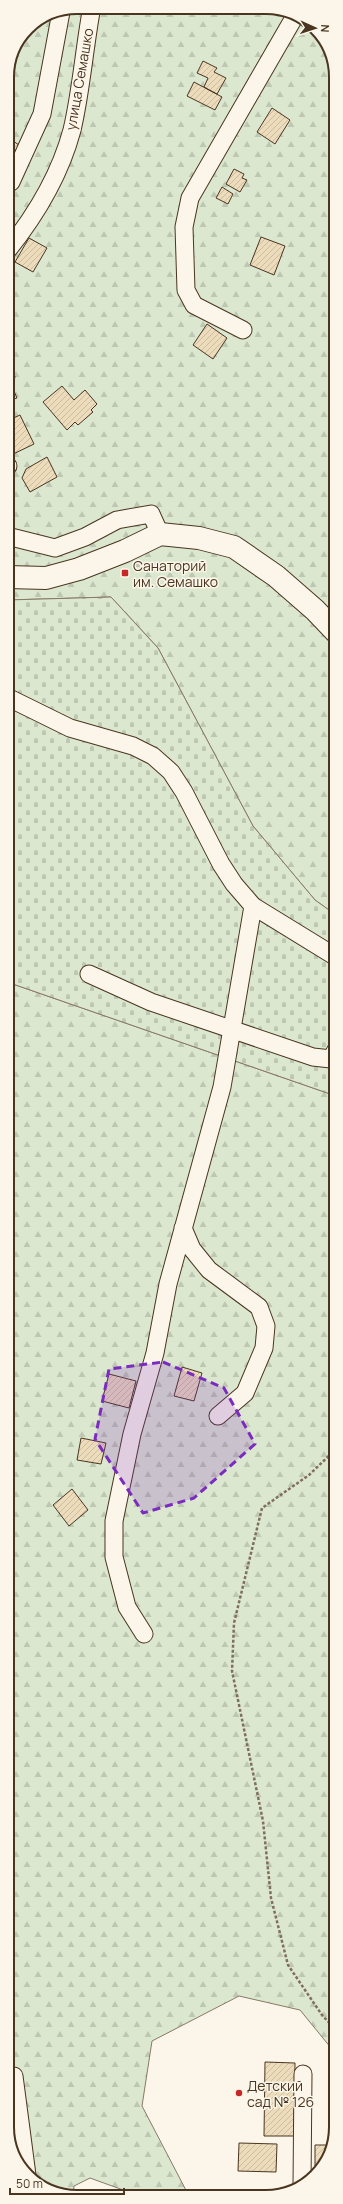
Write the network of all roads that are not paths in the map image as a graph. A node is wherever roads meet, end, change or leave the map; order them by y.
1 (91, 14) edge
2 (60, 17) edge
3 (292, 20) edge
4 (14, 175) edge
5 (14, 241) edge
6 (243, 330) dead end
7 (160, 534) junction
8 (14, 538) edge
9 (14, 577) edge
10 (329, 625) edge
11 (14, 700) edge
12 (253, 906) junction
13 (329, 953) edge
14 (89, 974) dead end
15 (232, 1028) junction
16 (329, 1058) edge
17 (183, 1228) junction
18 (218, 1416) dead end
19 (144, 1634) dead end
20 (303, 2074) dead end
21 (14, 2076) dead end
22 (25, 2163) edge
23 (302, 2178) edge

1 - 5 street, улица Семашко
2 - 4 street
3 - 6 street
7 - 8 street
7 - 9 highway
7 - 10 highway
11 - 12 street
12 - 13 street
12 - 15 street
14 - 15 street
15 - 16 street
15 - 17 street
17 - 18 street
17 - 19 street
20 - 23 street
21 - 22 street

